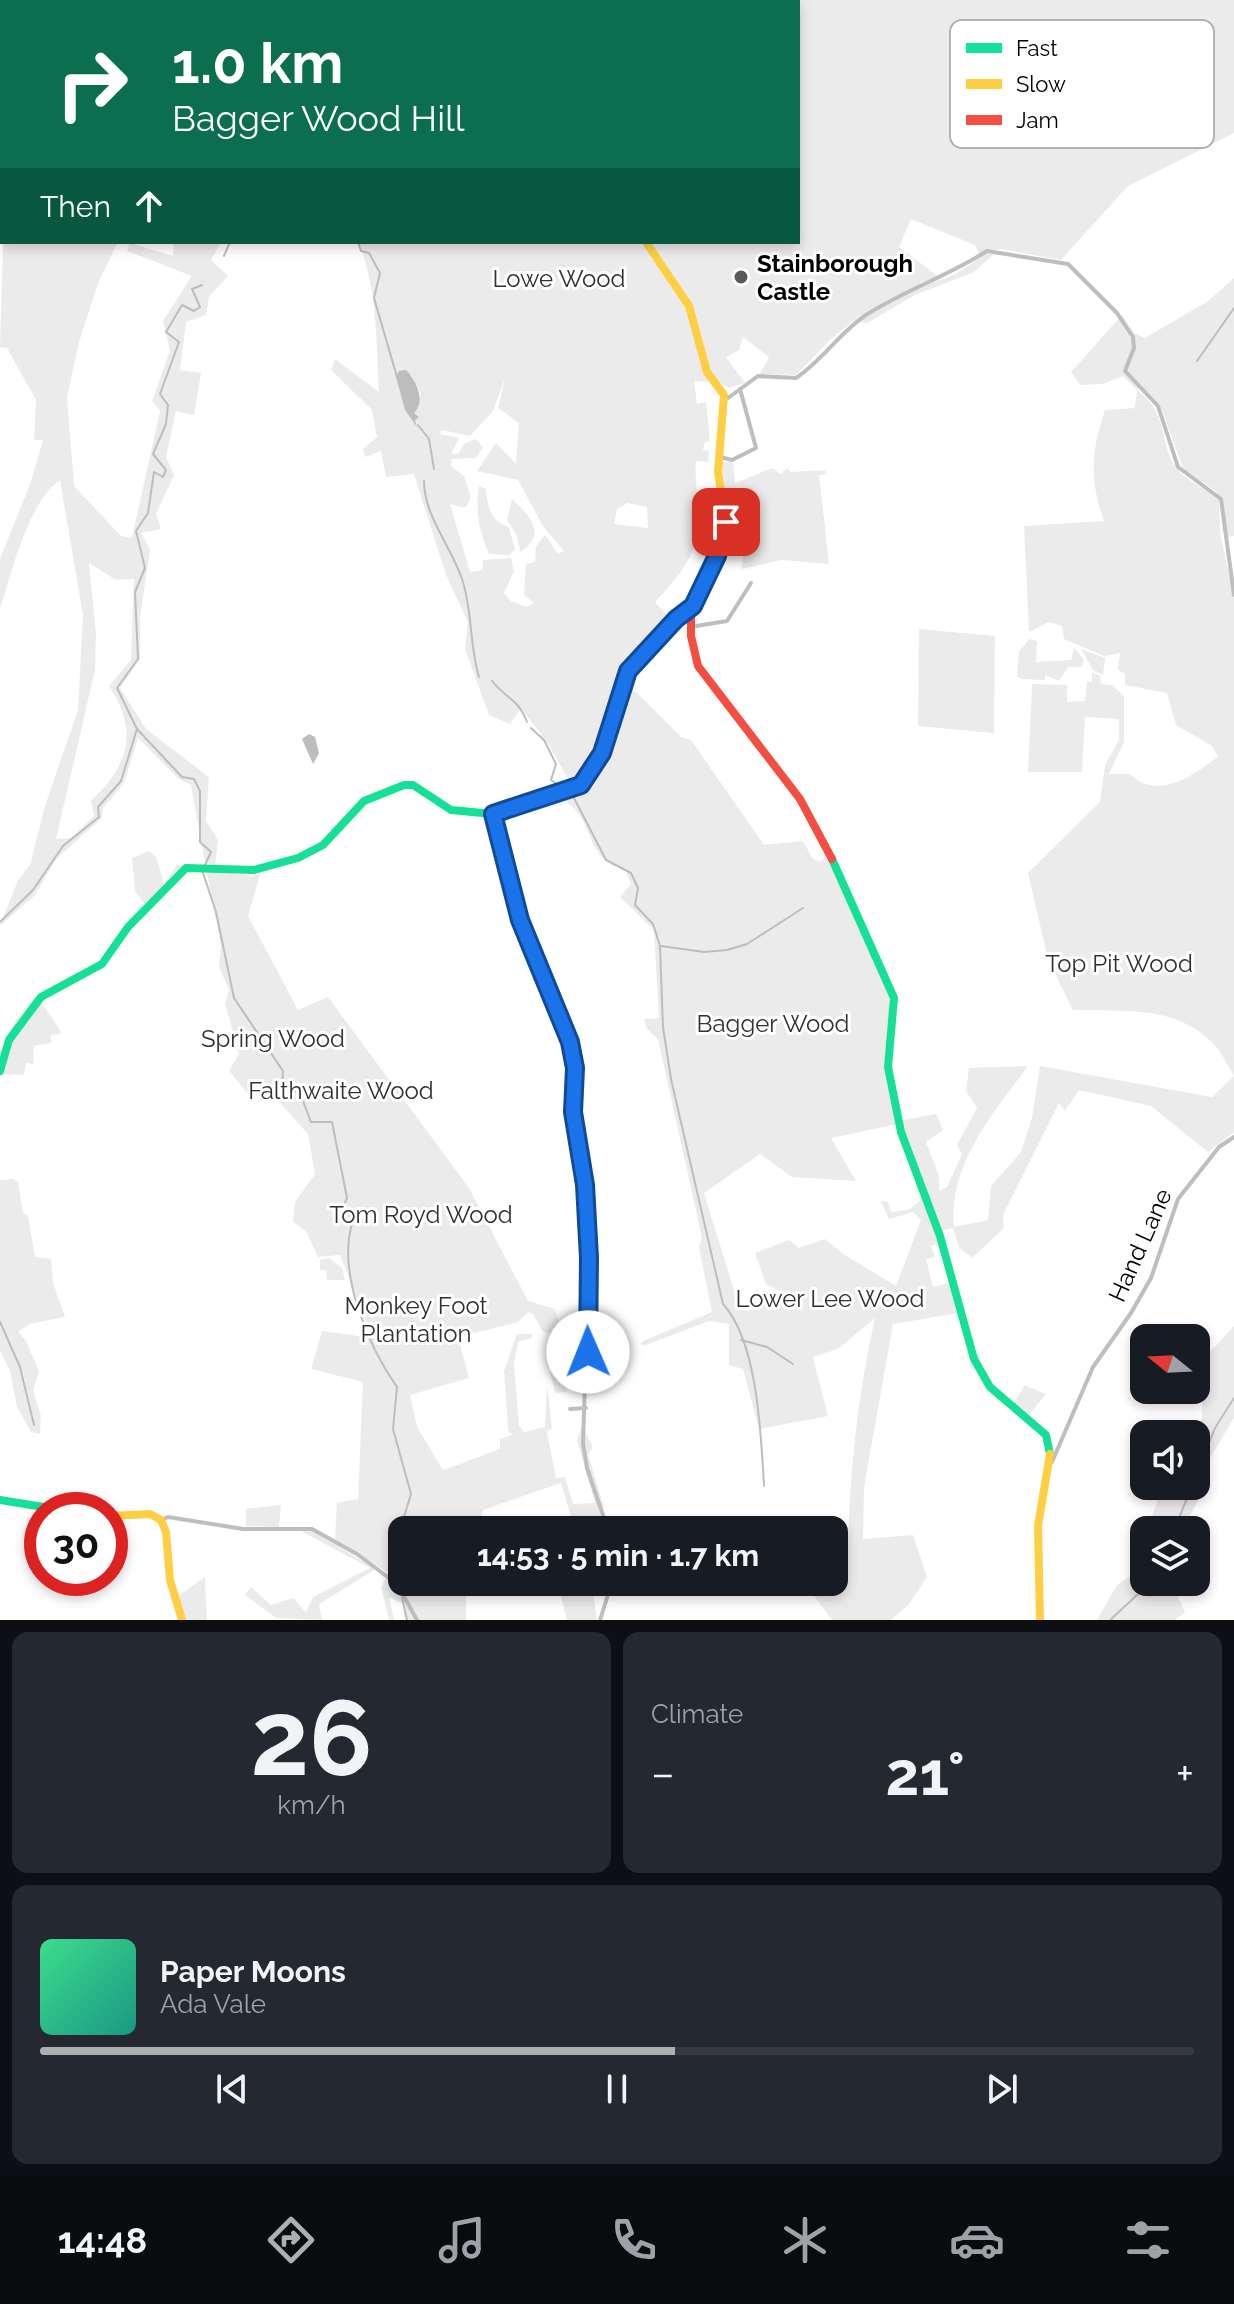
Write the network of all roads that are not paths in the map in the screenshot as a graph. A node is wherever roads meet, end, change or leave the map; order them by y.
1 (647, 244) edge
2 (738, 390) junction
3 (723, 396) junction
4 (720, 457) junction
5 (751, 583) dead end
6 (1234, 595) edge
7 (693, 606) junction
8 (690, 627) junction
9 (493, 814) junction
10 (0, 1071) edge
11 (1234, 1137) edge
12 (586, 1408) junction
13 (570, 1409) dead end
14 (1063, 1440) junction
15 (1048, 1441) junction
16 (1051, 1464) junction
17 (0, 1500) edge
18 (24, 1504) edge
19 (128, 1515) edge
20 (603, 1516) edge
21 (161, 1520) junction
22 (608, 1596) edge
23 (182, 1620) edge
24 (417, 1620) edge
25 (600, 1620) edge
26 (1040, 1620) edge

1 - 3 street
2 - 3 street
2 - 3 street
2 - 4 street
2 - 6 street
3 - 4 street
4 - 7 street
5 - 8 street
7 - 8 street
7 - 9 street
8 - 15 street
9 - 10 street
9 - 12 street
11 - 14 street, Hand Lane
12 - 13 street
12 - 20 street
14 - 15 street
14 - 16 street, Hand Lane
15 - 16 street
16 - 26 street
17 - 18 street
19 - 21 street
21 - 23 street
21 - 24 street
22 - 25 street

